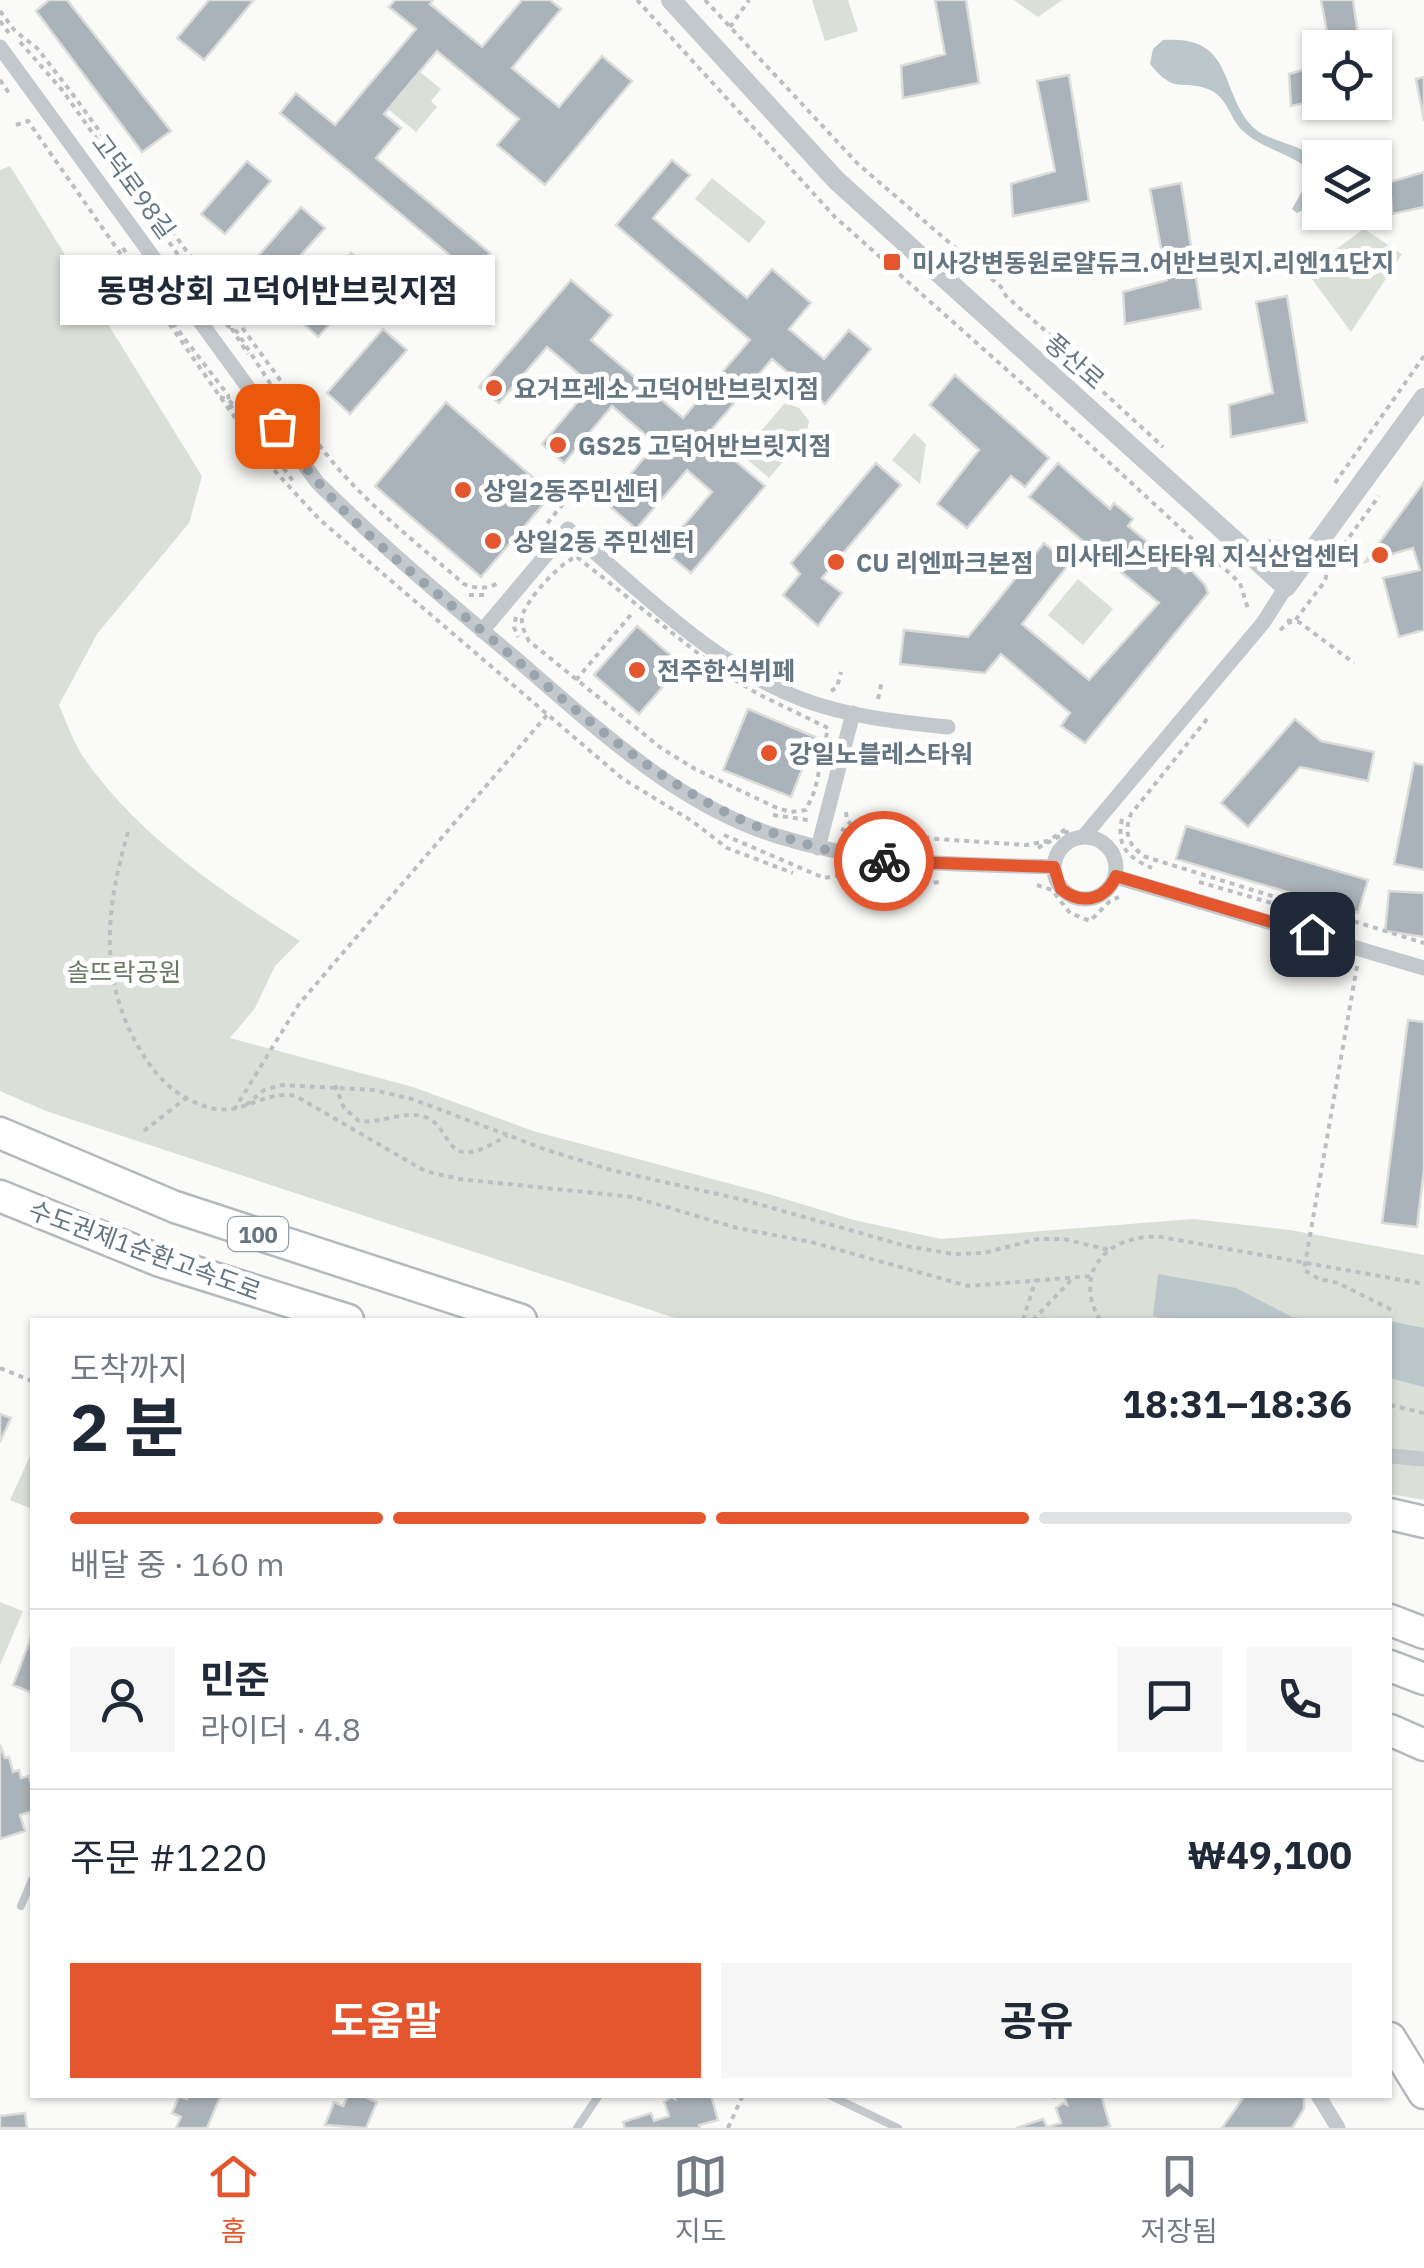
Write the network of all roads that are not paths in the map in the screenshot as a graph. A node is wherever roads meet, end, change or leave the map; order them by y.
1 (671, 0) edge
2 (0, 47) edge
3 (1424, 398) edge
4 (1286, 587) junction
5 (482, 631) junction
6 (854, 713) junction
7 (948, 728) dead end
8 (1073, 832) junction
9 (818, 848) junction
10 (1054, 867) junction
11 (1116, 876) junction
12 (1424, 968) edge
13 (0, 1134) edge
14 (0, 1196) edge
15 (160, 1261) junction
16 (293, 1318) edge
17 (342, 1318) edge
18 (515, 1318) edge
19 (1392, 1456) edge
20 (1424, 1459) edge
21 (1392, 1514) edge
22 (1424, 1522) edge
23 (1392, 1621) edge
24 (1424, 1633) edge
25 (1392, 1667) edge
26 (1424, 1679) edge
27 (1392, 1731) edge
28 (1424, 1745) edge
29 (30, 1885) edge
30 (21, 1906) dead end
31 (1392, 2041) edge
32 (1424, 2093) edge
33 (597, 2098) edge
34 (836, 2098) edge
35 (1320, 2098) edge
36 (1335, 2126) edge
37 (577, 2128) edge
38 (898, 2128) edge

1 - 4 street, 풍산로
2 - 5 street, 고덕로98길
3 - 4 street
4 - 8 street
5 - 6 street
5 - 9 street, 고덕로98길
6 - 7 street
6 - 9 street
8 - 10 street
8 - 11 street
9 - 10 street, 고덕로98길
10 - 11 street
11 - 12 street
13 - 18 highway, 수도권제1순환고속도로 / 100
14 - 15 highway, 수도권제1순환고속도로 / 100
15 - 16 highway
15 - 17 highway, 수도권제1순환고속도로 / 100
19 - 20 street
21 - 22 highway
23 - 24 highway
25 - 26 highway
27 - 28 highway
29 - 30 lane
31 - 32 highway
33 - 37 lane
34 - 38 lane
35 - 36 street

